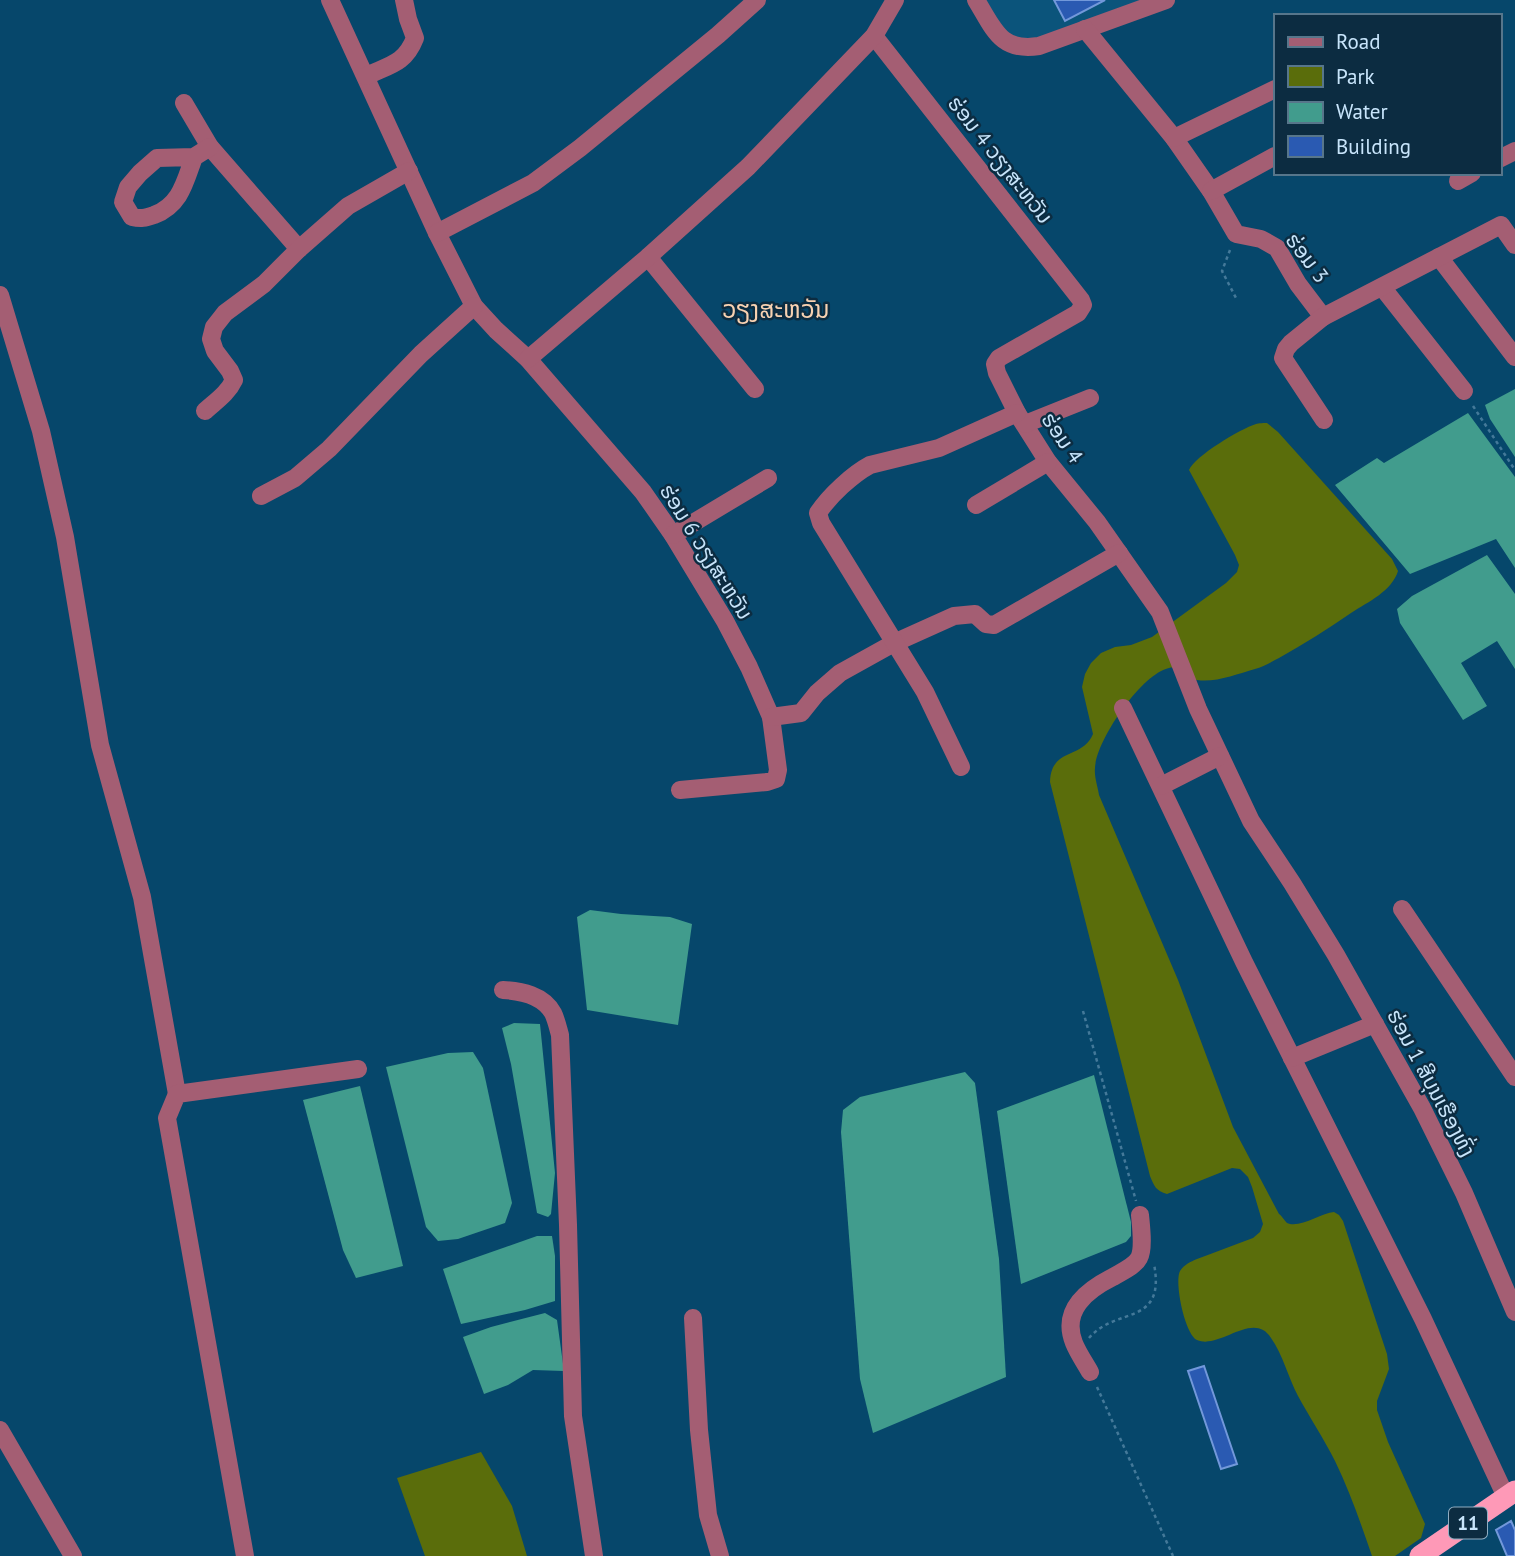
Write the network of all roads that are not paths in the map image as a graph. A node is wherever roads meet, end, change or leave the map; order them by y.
1 (330, 0) edge
2 (404, 0) edge
3 (757, 0) edge
4 (895, 0) edge
5 (976, 0) edge
6 (1166, 0) edge
7 (1085, 29) junction
8 (874, 36) junction
9 (366, 76) junction
10 (1274, 89) edge
11 (184, 103) dead end
12 (1174, 138) junction
13 (1274, 157) edge
14 (409, 171) junction
15 (1211, 191) junction
16 (1508, 222) edge
17 (437, 233) junction
18 (1515, 245) edge
19 (299, 249) junction
20 (648, 257) junction
21 (1439, 257) junction
22 (1382, 287) junction
23 (0, 295) edge
24 (474, 306) junction
25 (1078, 313) joint
26 (1323, 317) junction
27 (1515, 357) edge
28 (528, 359) junction
29 (755, 389) dead end
30 (1464, 391) road end
31 (1090, 397) dead end
32 (205, 411) dead end
33 (1021, 418) junction
34 (1324, 420) dead end
35 (1048, 462) junction
36 (768, 478) dead end
37 (261, 496) dead end
38 (976, 505) dead end
39 (673, 535) junction
40 (1119, 553) junction
41 (894, 643) junction
42 (1123, 708) dead end
43 (771, 718) junction
44 (1220, 756) junction
45 (961, 767) dead end
46 (1161, 786) junction
47 (680, 790) dead end
48 (1402, 909) dead end
49 (503, 990) dead end
50 (1375, 1024) junction
51 (1292, 1058) junction
52 (358, 1069) dead end
53 (1515, 1077) edge
54 (177, 1094) junction
55 (1140, 1215) dead end
56 (1515, 1312) edge
57 (693, 1318) dead end
58 (1090, 1372) dead end
59 (0, 1430) edge
60 (1510, 1494) edge
61 (74, 1556) edge
62 (245, 1556) edge
63 (594, 1556) edge
64 (720, 1556) edge
65 (1420, 1556) edge

1 - 9 street, ຮ່ອມ 6 ວຽງສະຫວັນ
2 - 9 street
3 - 17 street
4 - 8 street
5 - 7 street
6 - 7 street
7 - 12 street
8 - 20 street
8 - 25 street, ຮ່ອມ 4 ວຽງສະຫວັນ
9 - 14 street, ຮ່ອມ 6 ວຽງສະຫວັນ
10 - 12 street
11 - 19 street
12 - 15 street
13 - 15 street
14 - 17 street, ຮ່ອມ 6 ວຽງສະຫວັນ
14 - 19 street
15 - 26 street, ຮ່ອມ 3
16 - 18 street, ຮ່ອມ 3
16 - 21 street, ຮ່ອມ 3
17 - 24 street, ຮ່ອມ 6 ວຽງສະຫວັນ
19 - 32 street
20 - 28 street
20 - 29 street
21 - 22 street, ຮ່ອມ 3
21 - 27 street
22 - 26 street, ຮ່ອມ 3
22 - 30 street
23 - 54 street
24 - 28 street, ຮ່ອມ 6 ວຽງສະຫວັນ
24 - 37 street
25 - 33 street, ຮ່ອມ 4
26 - 34 street
28 - 39 street, ຮ່ອມ 6 ວຽງສະຫວັນ
31 - 33 street
33 - 35 street, ຮ່ອມ 4
33 - 41 street
35 - 38 street
35 - 40 street, ຮ່ອມ 4
36 - 39 street
39 - 43 street, ຮ່ອມ 6 ວຽງສະຫວັນ
40 - 41 street
40 - 44 street, ຮ່ອມ 4
41 - 43 street
41 - 45 street
42 - 46 street
43 - 47 street, ຮ່ອມ 6 ວຽງສະຫວັນ
44 - 46 street
44 - 50 street, ຮ່ອມ 1 ສີບຸນເຮືອງທົ່ງ
46 - 51 street
48 - 53 street
49 - 63 street
50 - 51 street
50 - 56 street, ຮ່ອມ 1 ສີບຸນເຮືອງທົ່ງ
51 - 60 street
52 - 54 street
54 - 62 street
55 - 58 street
57 - 64 street
59 - 61 street
60 - 65 highway, 11

